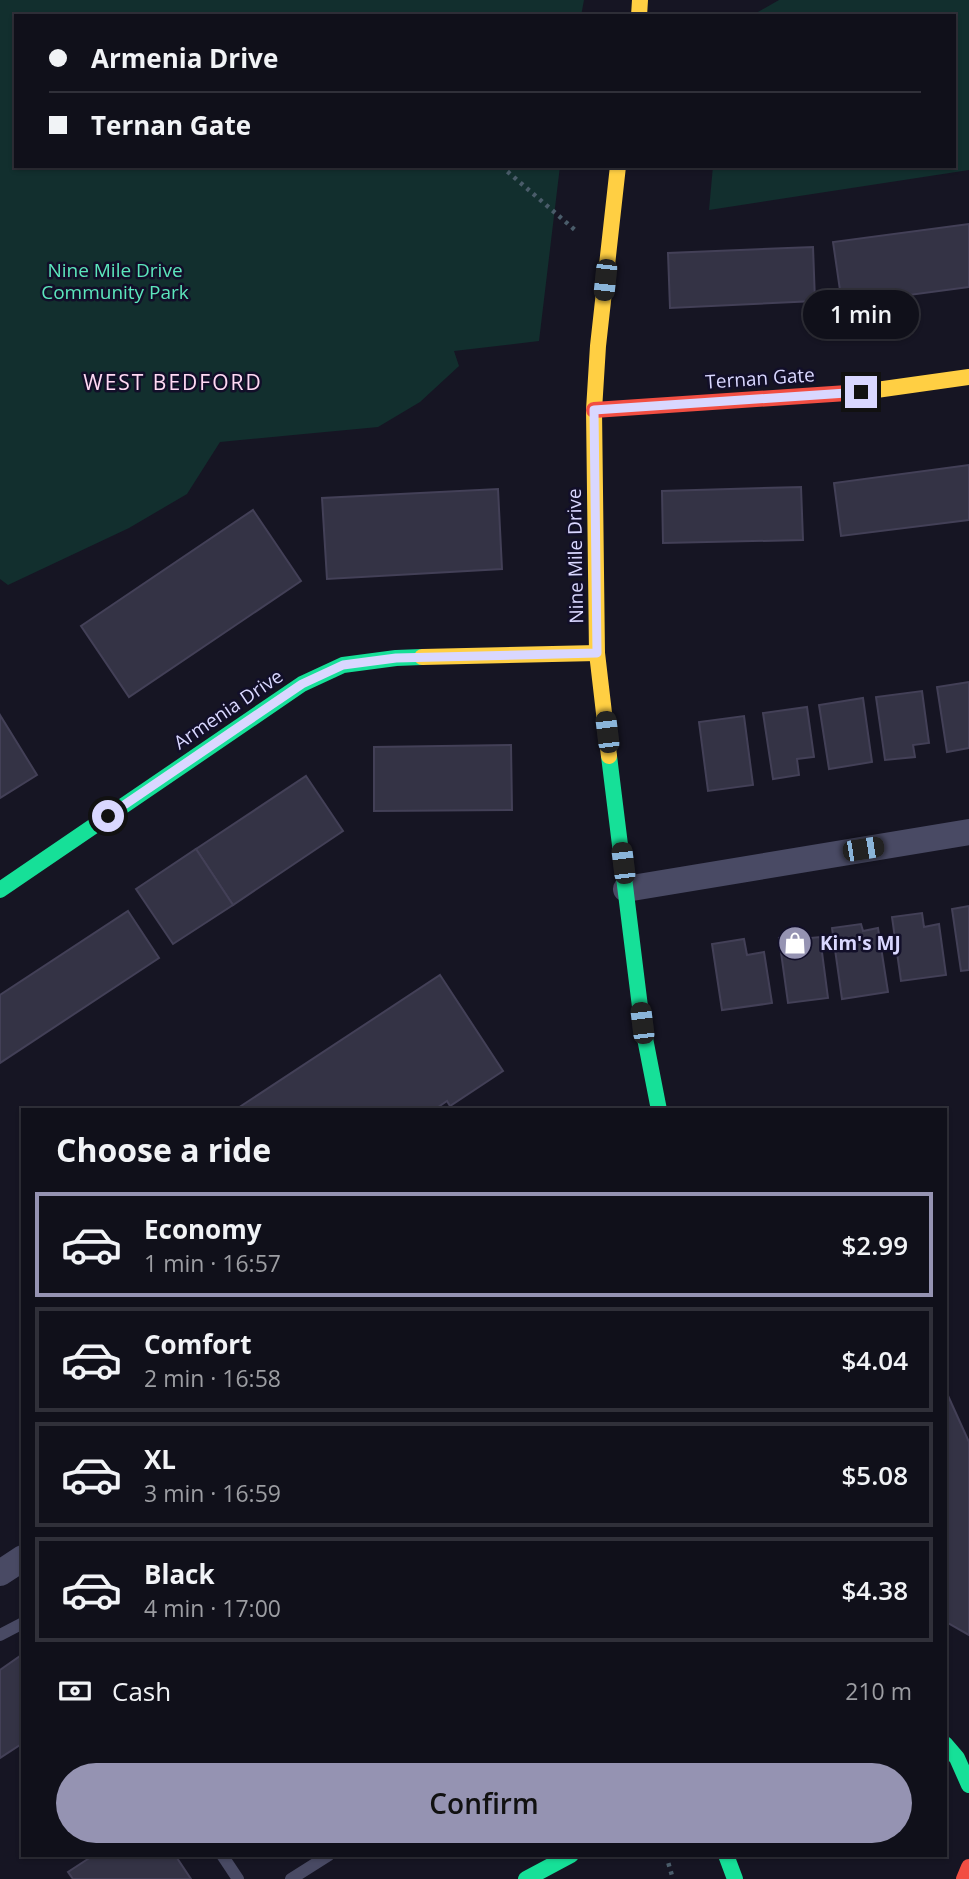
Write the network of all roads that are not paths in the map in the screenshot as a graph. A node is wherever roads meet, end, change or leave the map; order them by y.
1 (618, 168) edge
2 (969, 377) edge
3 (594, 410) junction
4 (597, 653) junction
5 (969, 832) edge
6 (626, 889) junction
7 (0, 890) edge
8 (659, 1108) edge
9 (21, 1559) edge
10 (0, 1573) edge
11 (21, 1624) edge
12 (0, 1635) edge
13 (947, 1736) edge
14 (969, 1744) edge
15 (947, 1746) edge
16 (969, 1785) edge
17 (223, 1857) edge
18 (326, 1857) edge
19 (567, 1857) edge
20 (727, 1857) edge
21 (969, 1867) edge
22 (238, 1879) edge
23 (291, 1879) edge
24 (526, 1879) edge
25 (735, 1879) edge
26 (964, 1879) edge

1 - 3 street, Nine Mile Drive
2 - 3 street, Ternan Gate
3 - 4 street, Nine Mile Drive
4 - 6 street, Nine Mile Drive
4 - 7 street, Armenia Drive
5 - 6 street
6 - 8 street, Nine Mile Drive
9 - 10 street
11 - 12 lane
13 - 14 street
15 - 16 street
17 - 22 lane
18 - 23 lane
19 - 24 street
20 - 25 street
21 - 26 street

